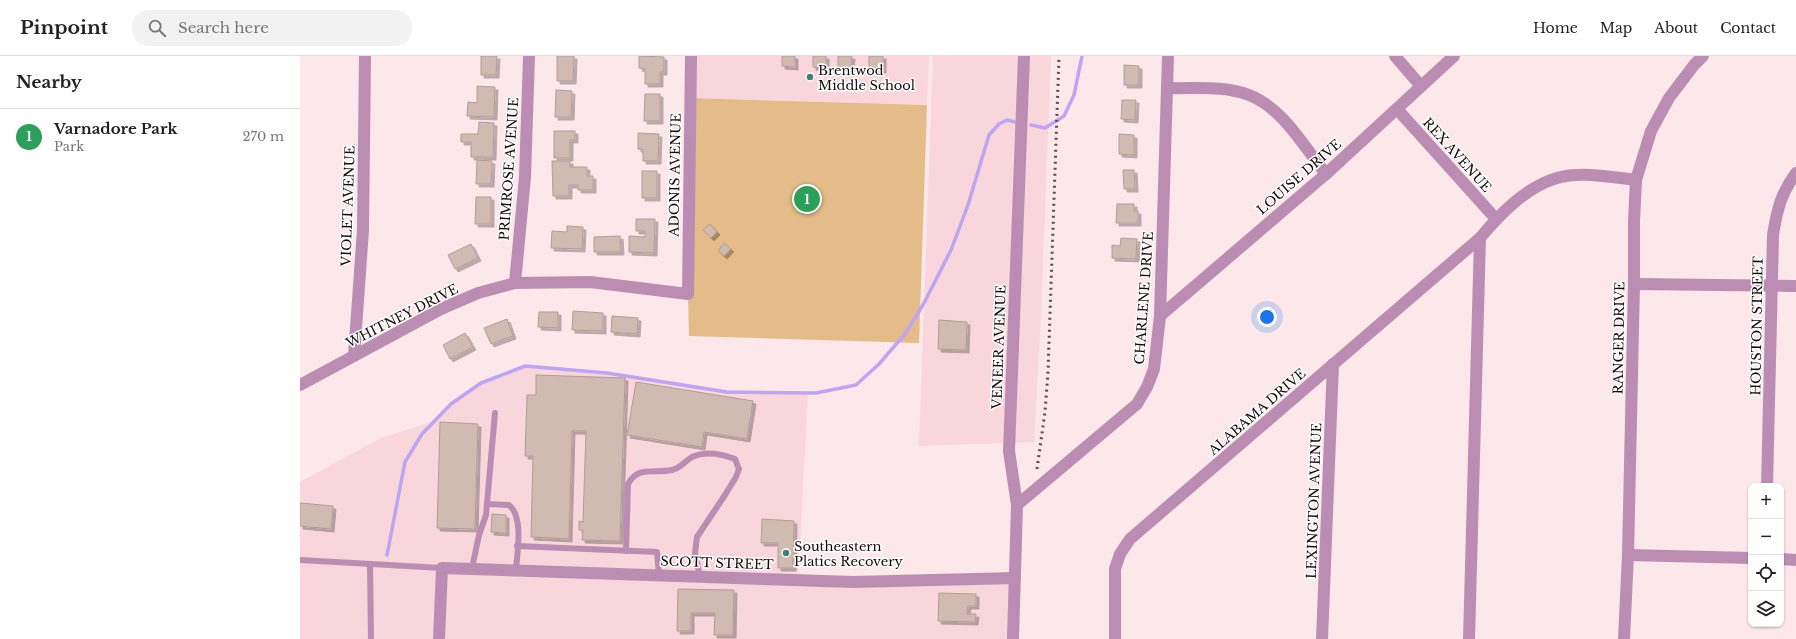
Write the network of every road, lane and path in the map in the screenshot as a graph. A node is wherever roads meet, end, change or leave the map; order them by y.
1 (365, 56) edge
2 (529, 56) edge
3 (691, 56) edge
4 (1024, 56) edge
5 (1168, 56) edge
6 (1395, 56) edge
7 (1454, 56) edge
8 (1703, 56) edge
9 (1420, 85) junction
10 (1167, 88) junction
11 (1397, 109) junction
12 (1796, 173) edge
13 (1326, 174) junction
14 (1636, 180) junction
15 (1496, 219) junction
16 (1480, 238) junction
17 (515, 283) junction
18 (1634, 284) junction
19 (1772, 284) junction
20 (1796, 286) edge
21 (688, 294) joint
22 (1160, 316) junction
23 (354, 356) junction
24 (1333, 364) junction
25 (300, 385) edge
26 (495, 413) dead end
27 (1767, 483) edge
28 (487, 504) junction
29 (1017, 505) junction
30 (517, 546) junction
31 (626, 551) junction
32 (1628, 554) junction
33 (1748, 558) edge
34 (1784, 559) edge
35 (300, 560) edge
36 (1796, 560) edge
37 (370, 564) junction
38 (442, 568) junction
39 (472, 568) junction
40 (516, 570) junction
41 (659, 575) junction
42 (700, 577) junction
43 (1015, 578) junction
44 (370, 639) edge
45 (439, 639) edge
46 (1013, 639) edge
47 (1115, 639) edge
48 (1322, 639) edge
49 (1469, 639) edge
50 (1624, 639) edge

1 - 23 street, VIOLET AVENUE
2 - 17 street, PRIMROSE AVENUE
3 - 21 street, ADONIS AVENUE
4 - 29 street, VENEER AVENUE
5 - 10 street, CHARLENE DRIVE
6 - 9 street
7 - 9 street, LOUISE DRIVE
8 - 14 street, RANGER DRIVE
9 - 11 street, LOUISE DRIVE
10 - 13 street
10 - 22 street, CHARLENE DRIVE
11 - 13 street, LOUISE DRIVE
11 - 15 street, REX AVENUE
12 - 19 street, HOUSTON STREET
13 - 22 street, LOUISE DRIVE
14 - 15 street, ALABAMA DRIVE
14 - 18 street, RANGER DRIVE
15 - 16 street, ALABAMA DRIVE
16 - 24 street, ALABAMA DRIVE
16 - 49 street
17 - 21 street, WHITNEY DRIVE
17 - 23 street, WHITNEY DRIVE
18 - 19 street
18 - 32 street, RANGER DRIVE
19 - 20 street
19 - 27 street, HOUSTON STREET
22 - 29 street, CHARLENE DRIVE
23 - 25 street, WHITNEY DRIVE
24 - 47 street, ALABAMA DRIVE
24 - 48 street, LEXINGTON AVENUE
26 - 28 lane
28 - 30 lane
28 - 39 lane
29 - 43 street, VENEER AVENUE
30 - 31 lane
30 - 40 lane
31 - 41 lane
31 - 42 lane
32 - 33 street
32 - 50 street, RANGER DRIVE
34 - 36 street
35 - 37 lane
37 - 38 lane
37 - 44 lane
38 - 39 street, SCOTT STREET
38 - 45 street
39 - 40 street, SCOTT STREET
40 - 41 street, SCOTT STREET
41 - 42 street, SCOTT STREET
42 - 43 street, SCOTT STREET
43 - 46 street, VENEER AVENUE

